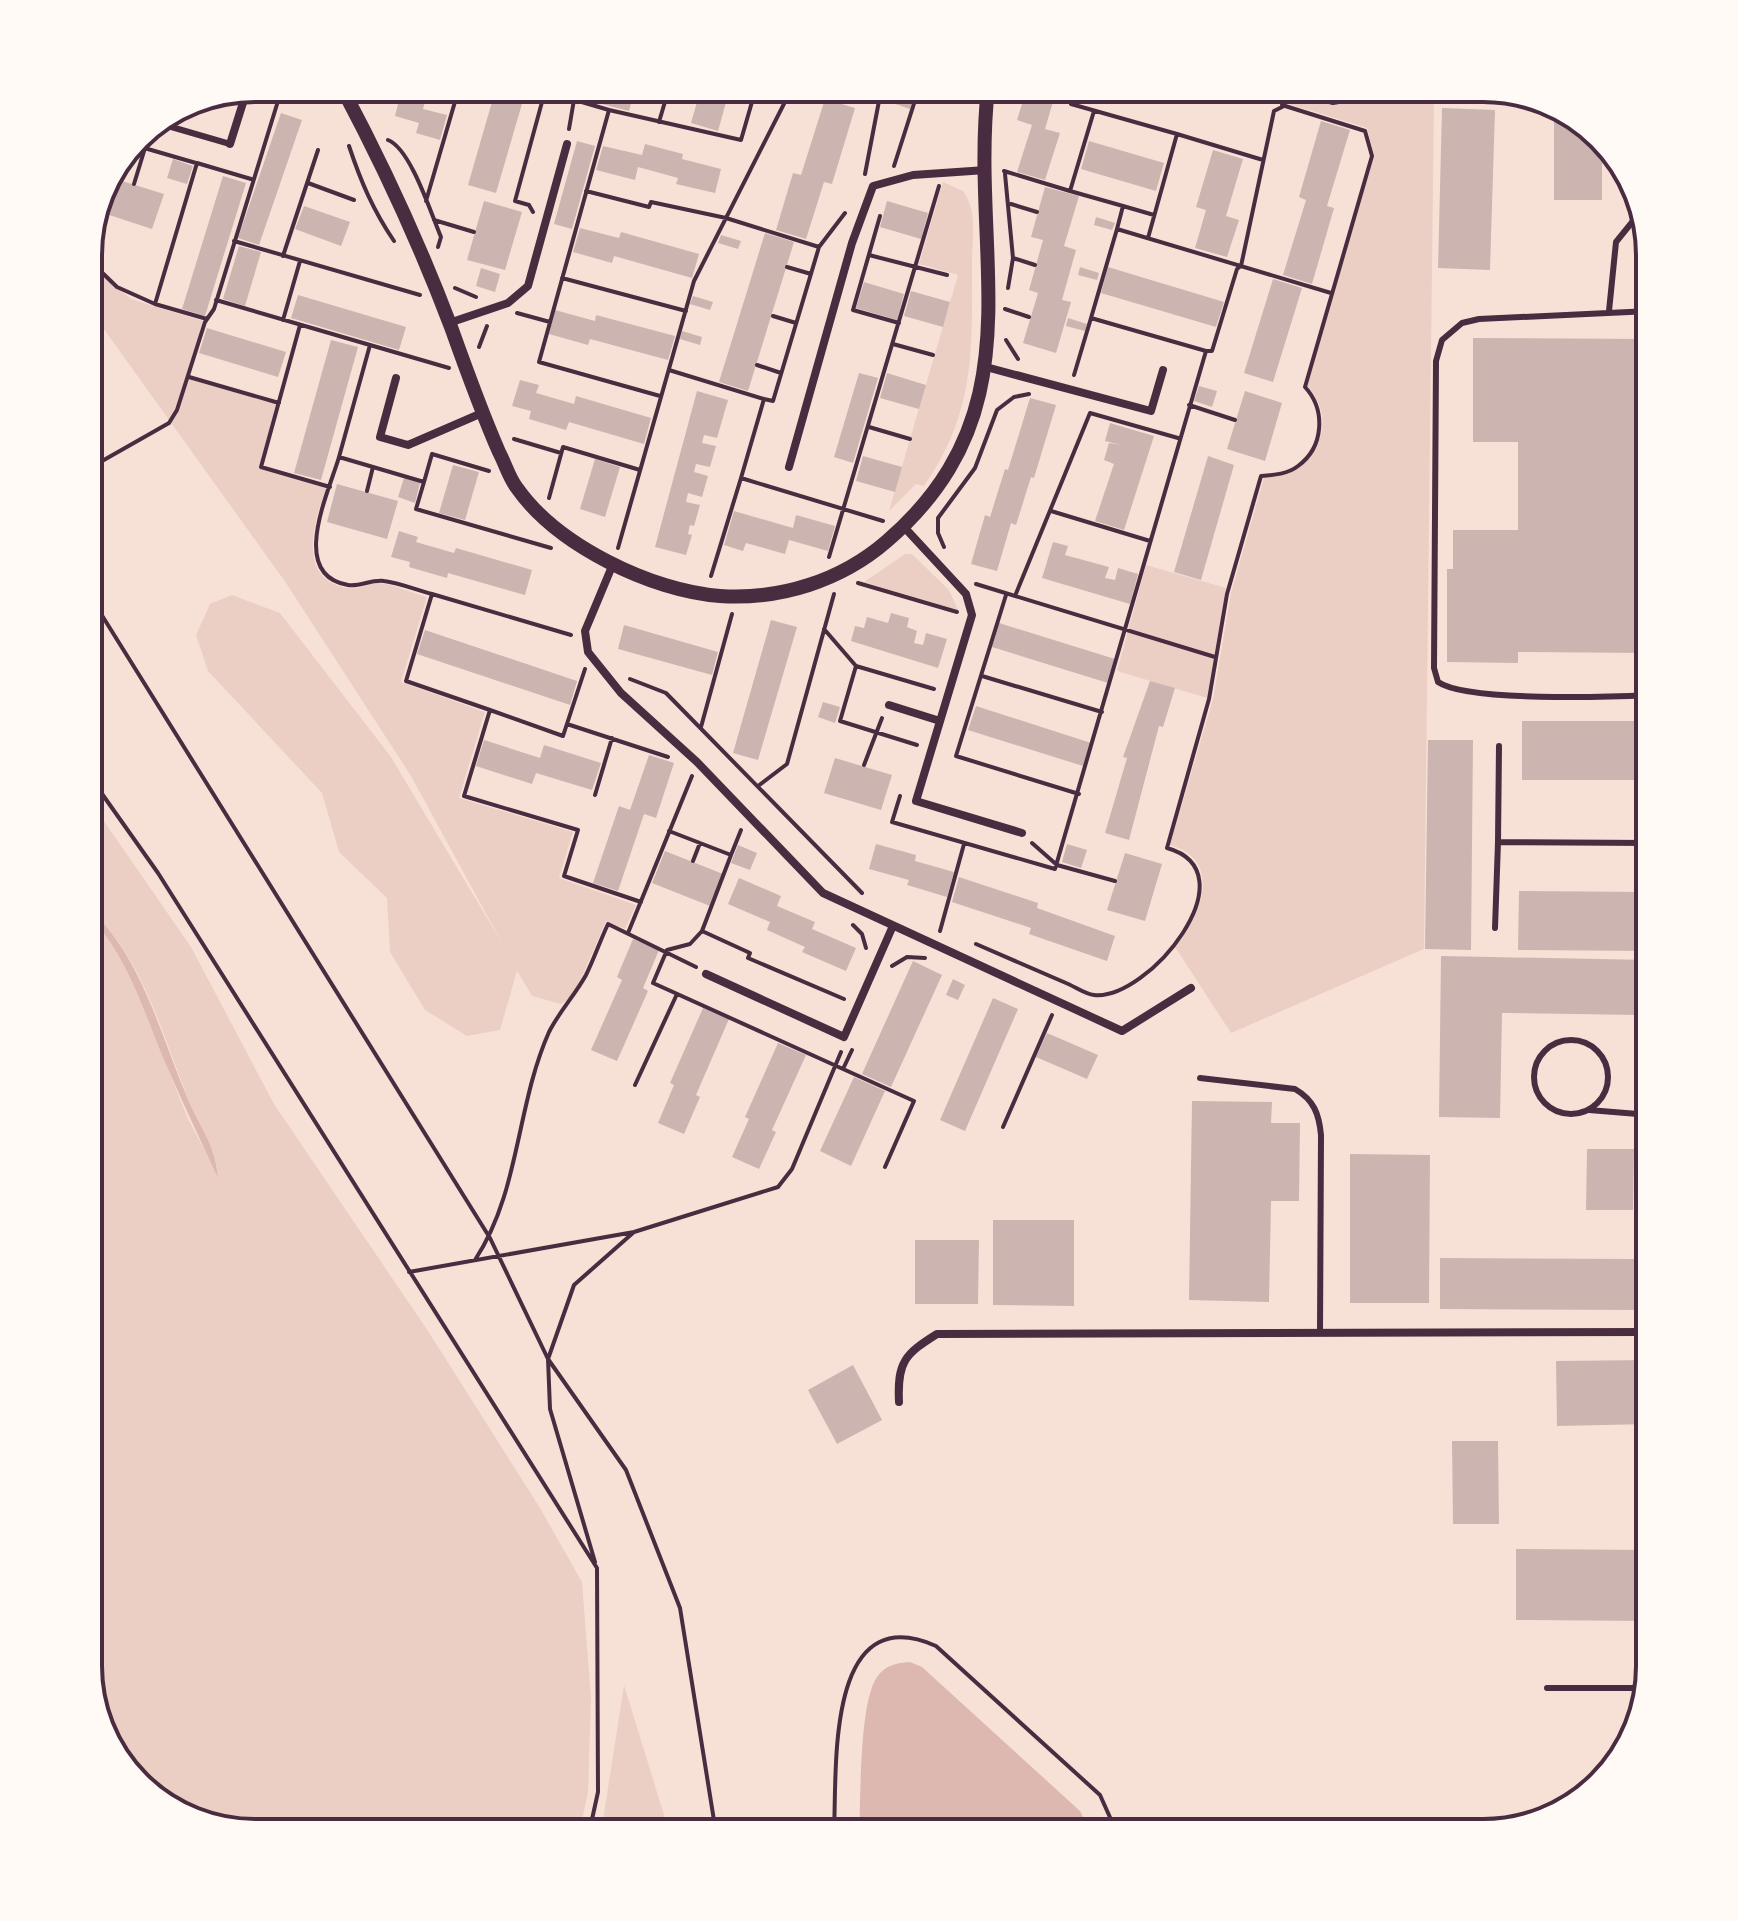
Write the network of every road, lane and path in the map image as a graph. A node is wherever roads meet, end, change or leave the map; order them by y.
1 (243, 102) edge
2 (278, 102) edge
3 (349, 102) edge
4 (455, 102) edge
5 (542, 102) edge
6 (573, 102) edge
7 (583, 102) edge
8 (665, 102) edge
9 (752, 102) edge
10 (785, 102) edge
11 (879, 102) edge
12 (915, 102) edge
13 (988, 102) edge
14 (1072, 102) edge
15 (609, 110) junction
16 (1094, 111) junction
17 (659, 122) junction
18 (172, 127) edge
19 (381, 127) dead end
20 (1177, 134) junction
21 (348, 142) dead end
22 (230, 144) joint
23 (567, 144) joint
24 (145, 148) edge
25 (145, 149) edge
26 (318, 150) dead end
27 (1263, 161) junction
28 (1003, 162) dead end
29 (197, 163) junction
30 (894, 167) dead end
31 (986, 170) junction
32 (1004, 171) junction
33 (864, 176) dead end
34 (251, 179) junction
35 (308, 183) junction
36 (134, 184) dead end
37 (929, 185) dead end
38 (586, 191) junction
39 (1070, 191) junction
40 (354, 200) dead end
41 (426, 201) junction
42 (1011, 204) junction
43 (1123, 206) junction
44 (1037, 212) dead end
45 (881, 213) dead end
46 (1154, 215) junction
47 (534, 217) dead end
48 (726, 218) junction
49 (434, 220) junction
50 (1632, 222) edge
51 (1117, 229) junction
52 (474, 232) dead end
53 (1148, 238) junction
54 (234, 241) junction
55 (396, 244) dead end
56 (819, 247) dead end
57 (438, 249) dead end
58 (869, 255) junction
59 (283, 256) junction
60 (1013, 258) junction
61 (300, 261) junction
62 (1035, 265) dead end
63 (1241, 266) junction
64 (787, 267) dead end
65 (915, 267) junction
66 (102, 273) edge
67 (811, 274) dead end
68 (947, 275) dead end
69 (562, 278) junction
70 (417, 283) dead end
71 (454, 287) dead end
72 (1331, 293) junction
73 (488, 296) dead end
74 (216, 300) junction
75 (155, 304) junction
76 (1005, 309) junction
77 (686, 311) junction
78 (1609, 311) junction
79 (1636, 311) edge
80 (508, 316) dead end
81 (773, 316) dead end
82 (1029, 317) dead end
83 (1091, 318) junction
84 (207, 319) junction
85 (283, 320) junction
86 (493, 322) dead end
87 (550, 322) junction
88 (449, 323) junction
89 (796, 323) dead end
90 (899, 323) junction
91 (1003, 323) dead end
92 (300, 325) junction
93 (1004, 337) dead end
94 (893, 344) junction
95 (370, 345) junction
96 (1206, 351) junction
97 (444, 354) dead end
98 (933, 355) dead end
99 (478, 358) dead end
100 (1022, 363) dead end
101 (757, 365) dead end
102 (986, 367) junction
103 (449, 368) junction
104 (668, 370) junction
105 (1163, 370) dead end
106 (781, 373) dead end
107 (189, 377) junction
108 (396, 378) dead end
109 (453, 381) dead end
110 (1072, 381) dead end
111 (660, 396) junction
112 (1037, 396) dead end
113 (279, 403) junction
114 (1189, 405) junction
115 (1077, 409) dead end
116 (482, 413) junction
117 (1090, 413) junction
118 (1235, 420) dead end
119 (869, 427) junction
120 (910, 439) dead end
121 (1179, 439) junction
122 (517, 451) dead end
123 (561, 453) junction
124 (339, 457) junction
125 (102, 461) edge
126 (373, 467) junction
127 (789, 467) dead end
128 (640, 470) junction
129 (741, 478) junction
130 (493, 479) dead end
131 (424, 482) junction
132 (330, 487) junction
133 (367, 491) dead end
134 (543, 491) dead end
135 (549, 498) junction
136 (557, 506) dead end
137 (844, 508) junction
138 (1051, 511) junction
139 (889, 518) dead end
140 (904, 527) junction
141 (542, 539) dead end
142 (1150, 541) junction
143 (946, 550) dead end
144 (630, 556) dead end
145 (817, 563) dead end
146 (613, 564) junction
147 (703, 576) dead end
148 (712, 576) junction
149 (870, 576) dead end
150 (969, 576) dead end
151 (721, 577) dead end
152 (432, 594) junction
153 (834, 594) junction
154 (1006, 594) junction
155 (1015, 596) junction
156 (823, 598) dead end
157 (721, 611) dead end
158 (102, 615) edge
159 (573, 622) dead end
160 (823, 628) junction
161 (1126, 630) junction
162 (572, 635) junction
163 (572, 642) dead end
164 (1215, 657) junction
165 (580, 661) dead end
166 (856, 666) dead end
167 (981, 676) junction
168 (628, 678) dead end
169 (1636, 696) edge
170 (889, 705) joint
171 (490, 710) junction
172 (1102, 712) junction
173 (940, 721) junction
174 (567, 724) junction
175 (701, 727) junction
176 (612, 738) junction
177 (1499, 746) dead end
178 (944, 752) dead end
179 (956, 756) junction
180 (671, 758) dead end
181 (697, 762) junction
182 (864, 765) dead end
183 (682, 767) dead end
184 (692, 776) junction
185 (757, 786) junction
186 (102, 794) edge
187 (1079, 794) junction
188 (595, 795) dead end
189 (669, 831) junction
190 (1022, 833) joint
191 (750, 838) dead end
192 (1498, 842) junction
193 (700, 843) junction
194 (1636, 843) edge
195 (964, 844) dead end
196 (731, 855) junction
197 (693, 861) dead end
198 (1056, 867) junction
199 (1115, 881) dead end
200 (875, 899) dead end
201 (641, 902) junction
202 (850, 923) dead end
203 (928, 923) dead end
204 (892, 928) junction
205 (1495, 928) dead end
206 (941, 929) junction
207 (702, 931) junction
208 (628, 933) junction
209 (969, 941) dead end
210 (933, 947) junction
211 (667, 950) junction
212 (865, 953) dead end
213 (928, 959) dead end
214 (706, 974) joint
215 (887, 974) dead end
216 (1191, 988) dead end
217 (677, 994) junction
218 (849, 994) dead end
219 (1039, 1009) dead end
220 (1052, 1015) junction
221 (1065, 1021) dead end
222 (844, 1037) junction
223 (856, 1042) dead end
224 (841, 1067) junction
225 (1200, 1078) dead end
226 (635, 1085) dead end
227 (1589, 1110) junction
228 (1636, 1114) edge
229 (1003, 1127) dead end
230 (885, 1167) dead end
231 (634, 1232) junction
232 (490, 1238) junction
233 (498, 1256) junction
234 (474, 1262) junction
235 (409, 1272) junction
236 (1636, 1332) edge
237 (1320, 1333) junction
238 (548, 1359) junction
239 (899, 1402) dead end
240 (597, 1568) junction
241 (1547, 1688) dead end
242 (1635, 1688) edge
243 (592, 1819) edge
244 (714, 1819) edge
245 (835, 1819) edge
246 (1111, 1819) edge

1 - 22 street
2 - 34 path
3 - 88 street
4 - 41 path
5 - 47 path
6 - 23 path
7 - 15 path
8 - 17 path
9 - 17 path
10 - 48 path
11 - 33 path
12 - 30 path
13 - 31 street
14 - 16 path
15 - 17 path
15 - 38 path
16 - 20 path
16 - 39 path
18 - 22 lane
19 - 41 path
20 - 27 path
20 - 46 path
21 - 55 path
23 - 88 street
24 - 29 path
25 - 36 path
26 - 35 path
27 - 63 path
27 - 72 path
28 - 32 path
29 - 34 path
29 - 75 path
31 - 102 street
31 - 127 street
32 - 39 path
32 - 42 path
34 - 54 path
35 - 40 path
35 - 59 path
37 - 65 path
38 - 48 path
38 - 69 path
39 - 43 path
41 - 49 path
42 - 44 path
42 - 60 path
43 - 46 path
43 - 51 path
45 - 58 path
46 - 53 path
48 - 56 path
48 - 77 path
49 - 52 path
49 - 57 path
50 - 78 lane
51 - 53 path
51 - 83 path
53 - 63 path
54 - 59 path
54 - 74 path
58 - 65 path
58 - 90 path
59 - 61 path
60 - 62 path
60 - 76 path
61 - 70 path
61 - 85 path
63 - 72 path
63 - 96 path
64 - 67 path
65 - 68 path
65 - 90 path
66 - 75 path
69 - 77 path
69 - 87 path
71 - 73 path
72 - 164 path
74 - 84 path
74 - 85 path
75 - 84 path
76 - 82 path
76 - 91 path
77 - 104 path
78 - 79 lane
78 - 169 lane
80 - 87 path
81 - 89 path
83 - 96 path
83 - 110 path
84 - 107 path
85 - 92 path
86 - 99 path
87 - 111 path
88 - 116 street
90 - 94 path
92 - 95 path
92 - 113 path
93 - 100 path
94 - 98 path
94 - 119 path
95 - 103 path
95 - 124 path
96 - 114 path
97 - 103 path
101 - 106 path
102 - 105 street
102 - 140 street
103 - 109 path
104 - 111 path
104 - 129 path
107 - 113 path
107 - 125 path
108 - 116 street
111 - 128 path
112 - 143 path
113 - 132 path
114 - 118 path
114 - 121 path
115 - 117 path
116 - 146 street
117 - 121 path
117 - 138 path
119 - 120 path
119 - 137 path
121 - 142 path
122 - 123 path
123 - 128 path
123 - 135 path
124 - 126 path
124 - 132 path
126 - 131 path
126 - 133 path
128 - 144 path
129 - 137 path
129 - 148 path
130 - 131 path
131 - 141 path
132 - 152 path
134 - 135 path
135 - 136 path
137 - 139 path
137 - 145 path
138 - 142 path
138 - 155 path
140 - 146 street
140 - 173 street
142 - 161 path
146 - 181 street
147 - 148 path
148 - 151 path
149 - 153 path
150 - 154 path
152 - 162 path
152 - 171 path
153 - 156 path
153 - 160 path
154 - 155 path
154 - 167 path
155 - 161 path
157 - 175 path
158 - 232 path
159 - 162 path
160 - 166 path
160 - 185 path
161 - 164 path
161 - 172 path
162 - 163 path
164 - 209 path
165 - 174 path
167 - 172 path
167 - 179 path
168 - 175 path
170 - 173 street
170 - 182 path
171 - 174 path
171 - 201 path
172 - 187 path
173 - 190 street
174 - 176 path
175 - 185 path
176 - 180 path
176 - 188 path
177 - 192 lane
178 - 179 path
179 - 187 path
181 - 184 path
181 - 204 street
183 - 184 path
184 - 189 path
185 - 200 path
186 - 235 path
187 - 198 path
189 - 193 path
189 - 201 path
190 - 198 path
191 - 196 path
192 - 194 lane
192 - 205 lane
193 - 196 path
193 - 197 path
195 - 206 path
196 - 207 path
198 - 199 path
201 - 208 path
202 - 212 path
203 - 206 path
204 - 210 street
204 - 222 street
206 - 210 path
207 - 211 path
207 - 218 path
208 - 211 path
208 - 232 path
210 - 216 street
211 - 214 path
211 - 217 path
213 - 215 path
214 - 222 street
217 - 224 path
217 - 226 path
219 - 220 path
220 - 221 path
220 - 229 path
222 - 224 path
223 - 224 path
224 - 230 path
224 - 231 path
225 - 237 lane
227 - 227 lane
227 - 228 lane
231 - 233 path
231 - 238 path
232 - 233 path
232 - 234 path
233 - 234 path
233 - 238 path
234 - 235 path
235 - 240 path
236 - 237 street
237 - 239 street
238 - 240 path
238 - 244 path
240 - 243 path
241 - 242 lane
245 - 246 path

